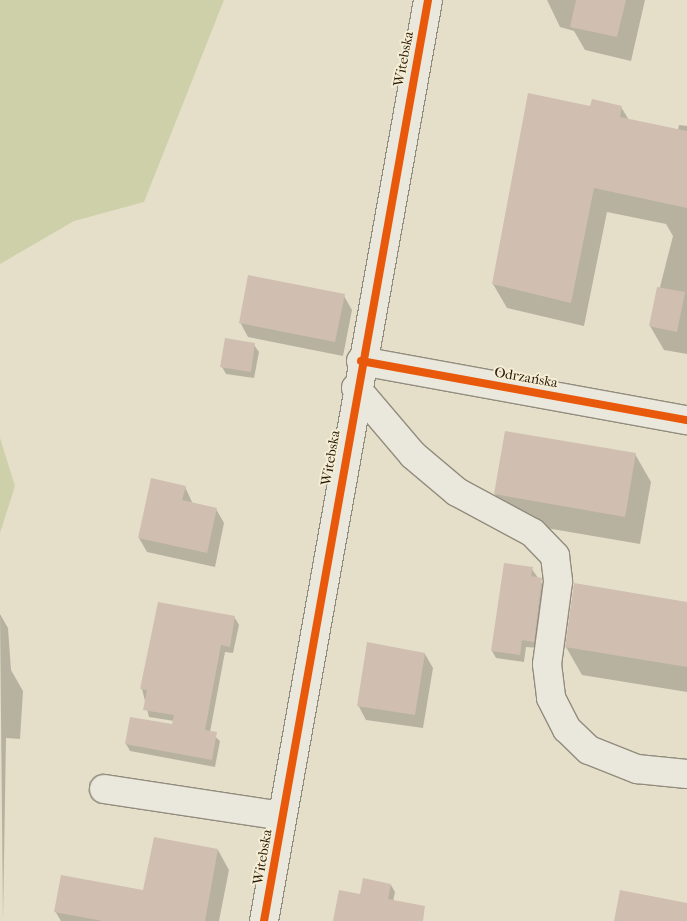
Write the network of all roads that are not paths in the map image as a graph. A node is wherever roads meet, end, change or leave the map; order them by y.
1 (428, 0) edge
2 (361, 361) junction
3 (356, 388) junction
4 (687, 420) edge
5 (687, 774) edge
6 (104, 789) dead end
7 (282, 816) junction
8 (264, 921) edge

1 - 2 street, Witebska
2 - 3 street, Witebska
2 - 4 street, Odrzańska
3 - 5 street
3 - 7 street, Witebska
6 - 7 street
7 - 8 street, Witebska

